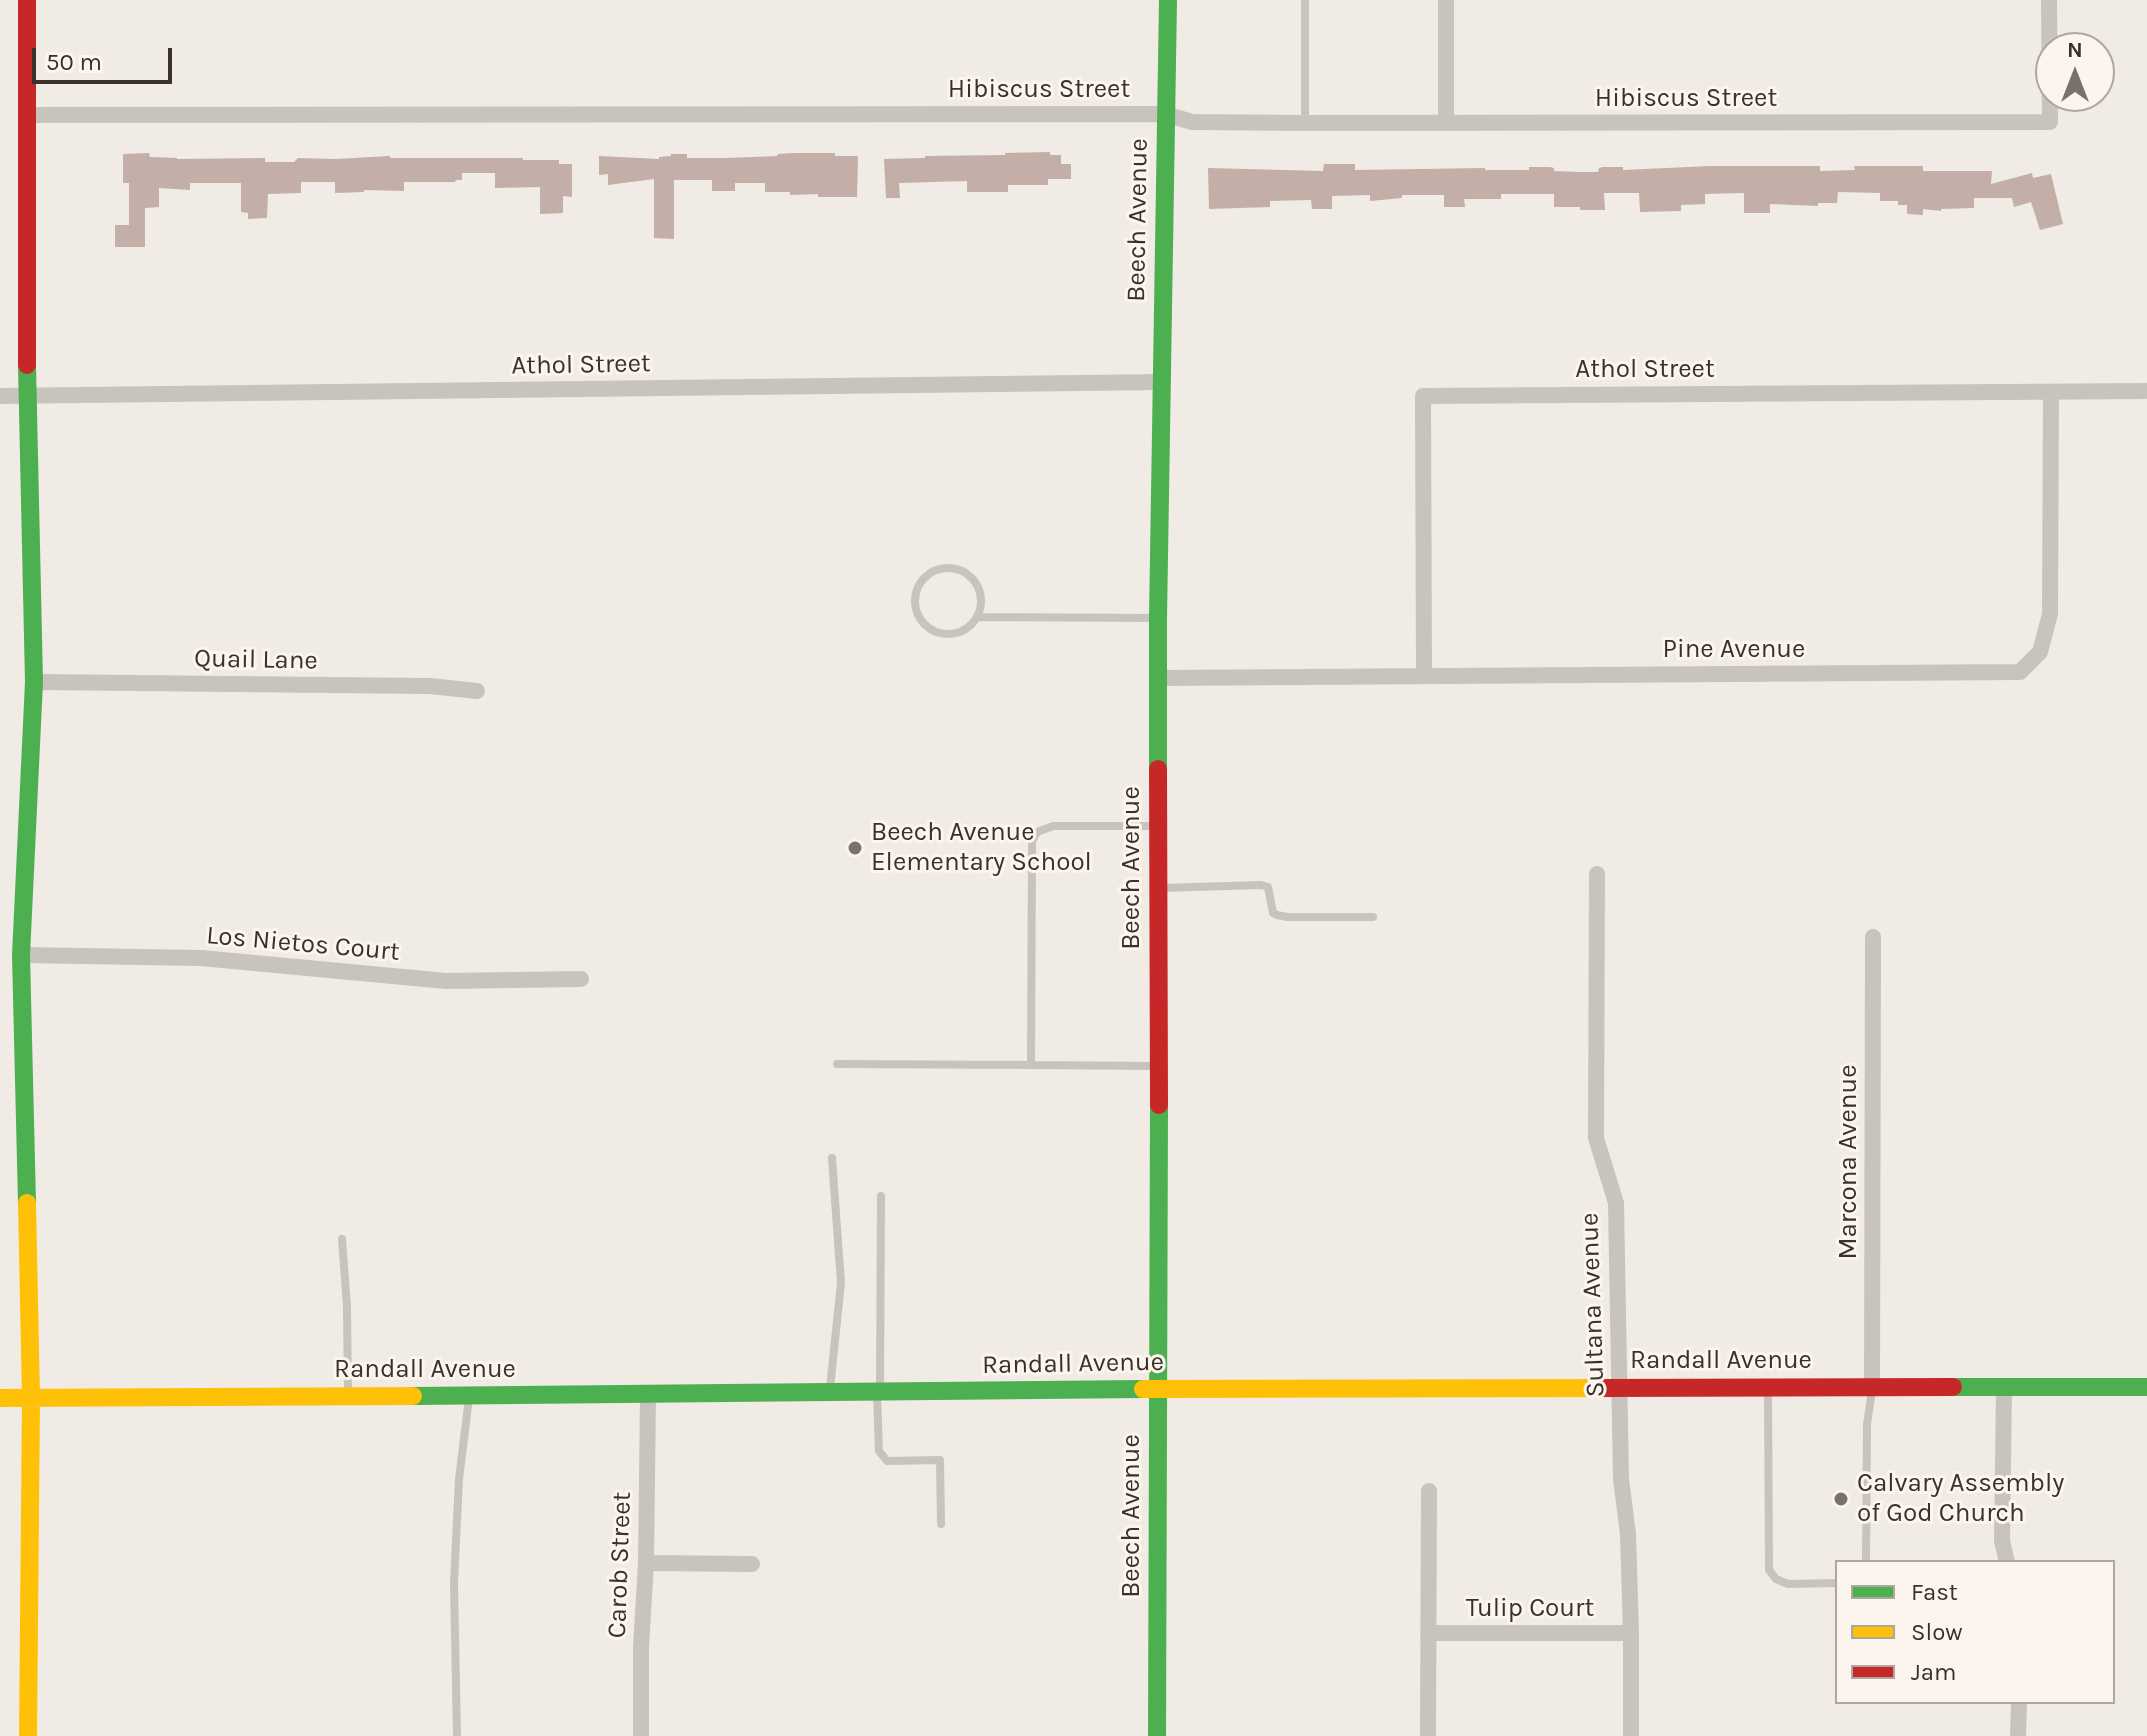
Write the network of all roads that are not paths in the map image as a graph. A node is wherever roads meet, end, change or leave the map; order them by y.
1 (27, 0) edge
2 (1168, 0) edge
3 (1305, 0) edge
4 (1446, 0) edge
5 (2049, 0) edge
6 (1165, 114) junction
7 (27, 115) junction
8 (1305, 123) junction
9 (1446, 123) junction
10 (1163, 382) junction
11 (2147, 391) edge
12 (2051, 392) junction
13 (0, 396) edge
14 (27, 396) junction
15 (977, 617) junction
16 (1158, 618) junction
17 (1424, 676) junction
18 (1158, 678) junction
19 (34, 682) junction
20 (477, 691) dead end
21 (1158, 826) junction
22 (1597, 874) dead end
23 (1158, 888) junction
24 (1373, 917) dead end
25 (1873, 937) dead end
26 (21, 955) junction
27 (581, 979) dead end
28 (837, 1064) dead end
29 (1031, 1065) junction
30 (1159, 1066) junction
31 (832, 1158) dead end
32 (881, 1196) dead end
33 (342, 1239) dead end
34 (1768, 1387) junction
35 (1872, 1387) junction
36 (2004, 1387) junction
37 (2147, 1387) edge
38 (1620, 1388) junction
39 (1158, 1389) junction
40 (878, 1392) junction
41 (829, 1393) junction
42 (648, 1395) junction
43 (348, 1396) junction
44 (469, 1396) junction
45 (0, 1398) edge
46 (31, 1398) junction
47 (1429, 1491) dead end
48 (941, 1524) dead end
49 (1866, 1560) edge
50 (2007, 1560) edge
51 (646, 1563) junction
52 (752, 1564) dead end
53 (1835, 1583) edge
54 (1428, 1633) junction
55 (1631, 1633) junction
56 (2019, 1704) edge
57 (28, 1736) edge
58 (457, 1736) edge
59 (641, 1736) edge
60 (1157, 1736) edge
61 (1428, 1736) edge
62 (1631, 1736) edge
63 (2018, 1736) edge

1 - 7 street
2 - 6 street, Beech Avenue
3 - 8 lane
4 - 9 street
5 - 9 street, Hibiscus Street
6 - 7 street, Hibiscus Street
6 - 8 street, Hibiscus Street
6 - 10 street, Beech Avenue
7 - 14 street
8 - 9 street, Hibiscus Street
10 - 14 street, Athol Street
10 - 16 street, Beech Avenue
11 - 12 street, Athol Street
12 - 17 street, Pine Avenue
12 - 17 street, Athol Street
13 - 14 street, Athol Street
14 - 19 street
15 - 15 lane
15 - 16 lane
16 - 18 street, Beech Avenue
17 - 18 street, Pine Avenue
18 - 21 street, Beech Avenue
19 - 20 street, Quail Lane
19 - 26 street
21 - 23 street, Beech Avenue
21 - 29 lane
22 - 38 street, Sultana Avenue
23 - 24 lane
23 - 30 street, Beech Avenue
25 - 35 street, Marcona Avenue
26 - 27 street, Los Nietos Court
26 - 46 street
28 - 29 lane
29 - 30 lane
30 - 39 street, Beech Avenue
31 - 41 lane
32 - 40 lane
33 - 43 lane
34 - 35 street, Randall Avenue
34 - 38 street, Randall Avenue
34 - 53 lane
35 - 36 street, Randall Avenue
35 - 49 lane
36 - 37 street, Randall Avenue
36 - 50 street
38 - 39 street, Randall Avenue
38 - 55 street, Sultana Avenue
39 - 40 street, Randall Avenue
39 - 60 street, Beech Avenue
40 - 41 street, Randall Avenue
40 - 48 lane
41 - 42 street, Randall Avenue
42 - 44 street, Randall Avenue
42 - 51 street, Carob Street
43 - 44 street, Randall Avenue
43 - 46 street, Randall Avenue
44 - 58 lane
45 - 46 street, Randall Avenue
46 - 57 street
47 - 54 street
51 - 52 street
51 - 59 street, Carob Street
54 - 55 street, Tulip Court
54 - 61 street
55 - 62 street, Sultana Avenue
56 - 63 street

